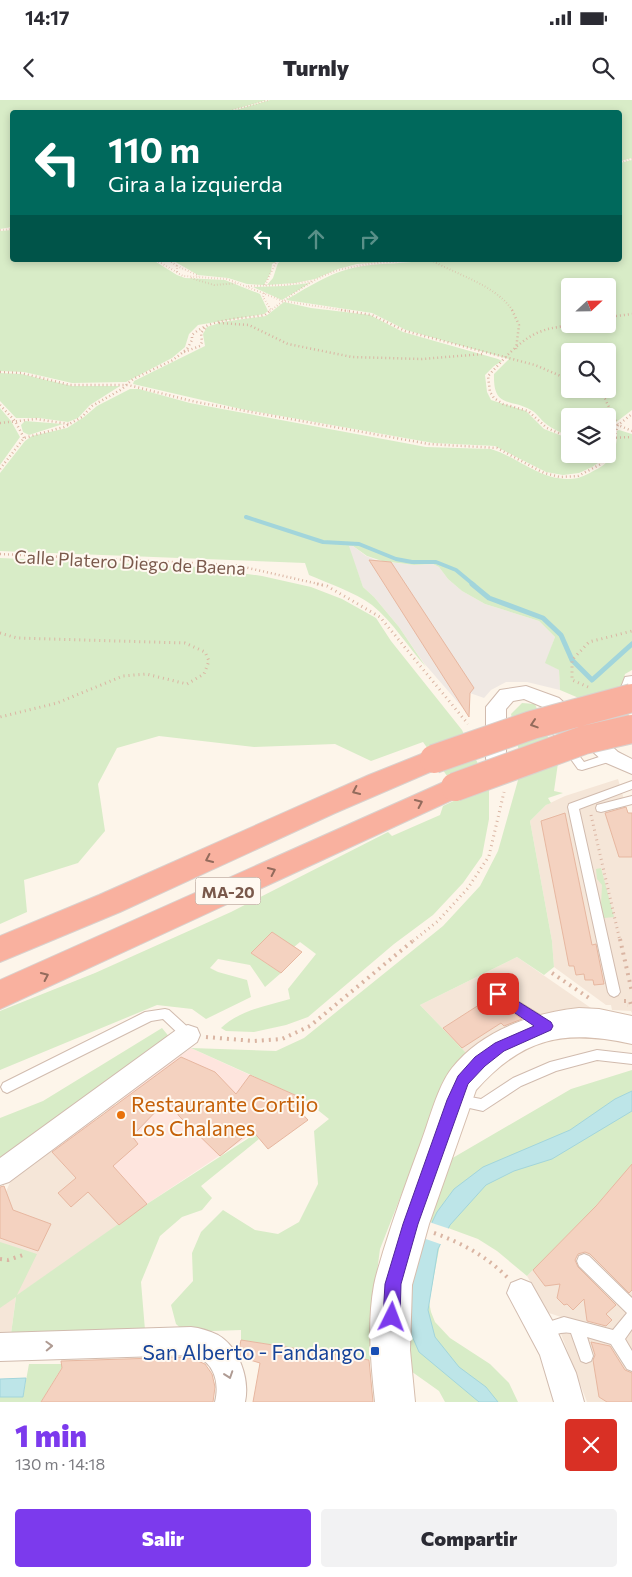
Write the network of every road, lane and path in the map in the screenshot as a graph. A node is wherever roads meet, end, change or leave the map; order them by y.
1 (269, 100) edge
2 (234, 110) edge
3 (159, 262) edge
4 (172, 262) edge
5 (276, 262) edge
6 (397, 262) edge
7 (435, 262) edge
8 (177, 266) junction
9 (177, 274) junction
10 (201, 277) junction
11 (191, 278) junction
12 (316, 280) junction
13 (237, 283) junction
14 (246, 286) junction
15 (265, 286) junction
16 (264, 294) junction
17 (283, 301) junction
18 (271, 310) junction
19 (632, 314) edge
20 (616, 316) edge
21 (212, 323) junction
22 (561, 328) edge
23 (516, 349) junction
24 (184, 352) junction
25 (488, 354) junction
26 (505, 359) junction
27 (0, 372) edge
28 (561, 376) edge
29 (128, 385) junction
30 (603, 398) edge
31 (0, 404) edge
32 (632, 414) edge
33 (15, 421) junction
34 (0, 423) edge
35 (70, 424) junction
36 (618, 425) junction
37 (632, 431) edge
38 (616, 432) edge
39 (561, 434) edge
40 (632, 437) edge
41 (24, 438) junction
42 (616, 438) edge
43 (602, 463) edge
44 (0, 469) edge
45 (0, 554) edge
46 (632, 631) edge
47 (0, 633) edge
48 (632, 682) edge
49 (590, 688) dead end
50 (552, 703) junction
51 (627, 708) edge
52 (0, 717) edge
53 (471, 729) dead end
54 (558, 734) dead end
55 (611, 757) junction
56 (496, 758) joint
57 (632, 774) edge
58 (632, 800) edge
59 (588, 801) junction
60 (601, 808) dead end
61 (0, 949) edge
62 (552, 973) dead end
63 (614, 992) dead end
64 (632, 992) edge
65 (498, 994) dead end
66 (0, 995) edge
67 (599, 1005) dead end
68 (547, 1026) junction
69 (632, 1030) edge
70 (188, 1035) junction
71 (632, 1059) edge
72 (7, 1087) dead end
73 (454, 1100) junction
74 (0, 1173) edge
75 (426, 1230) dead end
76 (23, 1255) dead end
77 (0, 1259) edge
78 (584, 1261) dead end
79 (521, 1293) joint
80 (632, 1308) edge
81 (632, 1317) edge
82 (576, 1327) junction
83 (543, 1330) junction
84 (616, 1338) junction
85 (0, 1347) edge
86 (586, 1356) dead end
87 (632, 1364) edge
88 (230, 1402) edge
89 (395, 1402) edge
90 (569, 1402) edge

1 - 2 path
3 - 9 path
4 - 8 path
5 - 15 path
6 - 12 path
7 - 23 path
8 - 9 path
8 - 10 path
9 - 11 path
10 - 11 path
10 - 13 path
11 - 13 path
12 - 15 path
12 - 17 path
13 - 14 path
14 - 15 path
14 - 16 path
16 - 17 path
16 - 18 path
17 - 18 path
17 - 25 path
18 - 21 path
19 - 20 path
21 - 24 path
21 - 24 path
21 - 25 path
22 - 23 path
23 - 26 path
24 - 29 path
25 - 26 path
26 - 28 path
26 - 39 path
27 - 29 path
29 - 35 path
29 - 43 path
30 - 36 path
31 - 33 path
32 - 36 path
33 - 34 path
33 - 35 path
33 - 41 path
35 - 41 path
36 - 37 path
36 - 38 path
40 - 42 path
41 - 44 path
45 - 53 path, Calle Platero Diego de Baena
46 - 49 path
47 - 52 path
48 - 51 street
50 - 51 street
50 - 55 street
50 - 56 street
51 - 57 street
51 -> 61 highway, MA-20, bridge
66 -> 51 highway, MA-20, bridge
54 - 55 lane
55 - 57 street
56 - 70 path
57 - 59 lane
58 - 60 lane
59 - 63 lane
59 - 64 path
62 - 67 path
65 - 68 lane
68 - 69 street
68 - 73 street
70 - 72 lane
70 - 74 street
71 - 73 lane
73 - 89 street
75 - 79 path
76 - 77 path
78 - 80 lane
79 - 83 street
81 - 84 lane
82 - 83 lane
82 - 84 lane
82 - 86 lane
83 - 90 street
84 - 87 lane
85 -> 88 street

